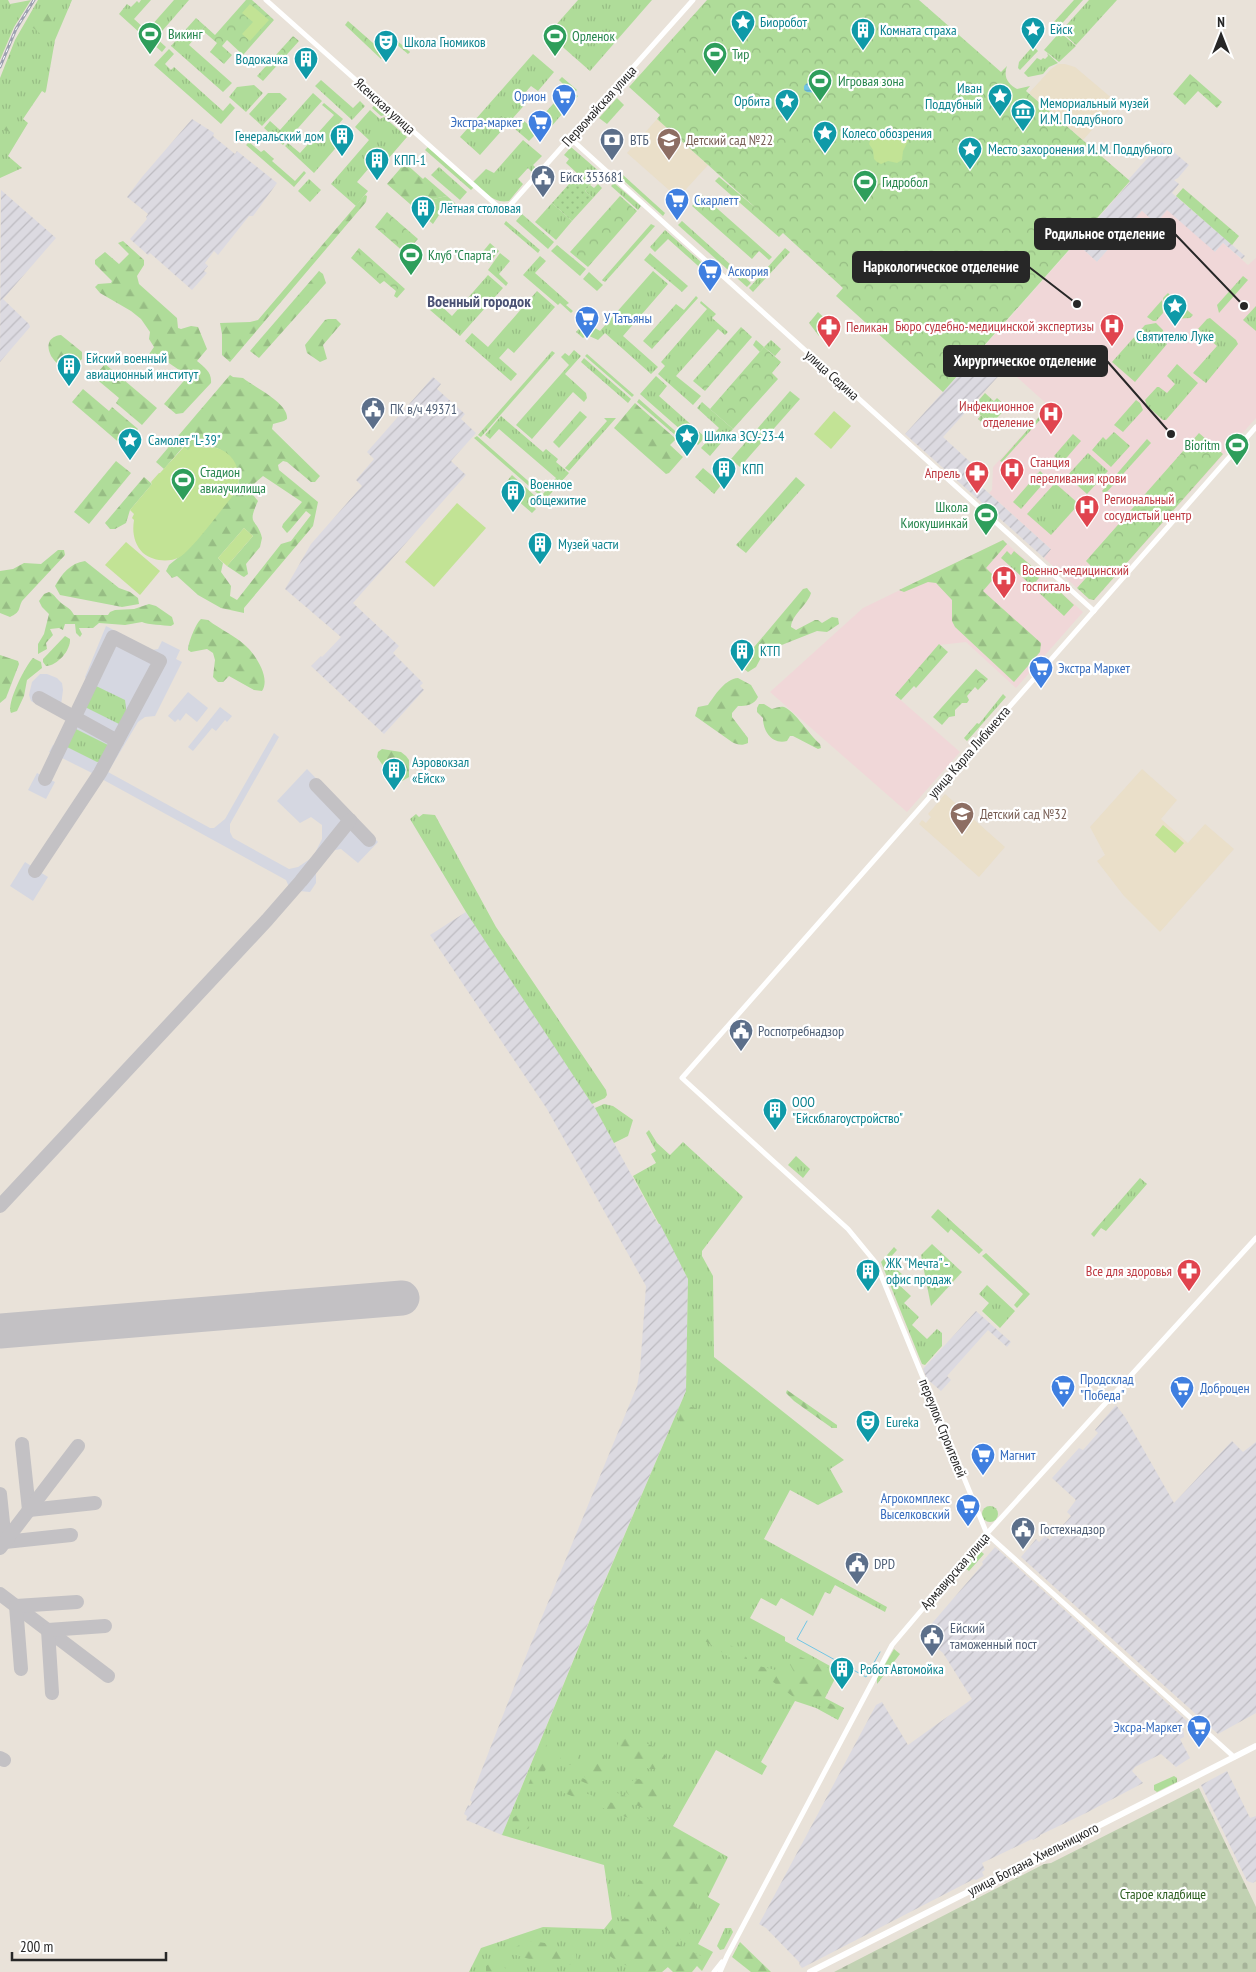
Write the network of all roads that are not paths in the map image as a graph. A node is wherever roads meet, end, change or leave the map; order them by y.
1 (266, 0) edge
2 (693, 0) edge
3 (571, 138) junction
4 (504, 212) joint
5 (1256, 427) edge
6 (1094, 611) junction
7 (682, 1078) joint
8 (1256, 1238) edge
9 (988, 1534) junction
10 (1256, 1746) edge
11 (1234, 1758) junction
12 (727, 1956) junction
13 (714, 1972) edge
14 (720, 1972) edge
15 (810, 1972) edge

1 - 4 street, Ясенская улица
2 - 3 street, Первомайская улица
3 - 4 street, Первомайская улица
3 - 6 street, улица Седина
5 - 6 street, улица Карла Либкнехта
6 - 7 street, улица Карла Либкнехта
7 - 9 street, переулок Строителей
8 - 9 street, Армавирская улица
9 - 11 street, переулок Строителей
9 - 12 street, Армавирская улица
10 - 11 main road, улица Богдана Хмельницкого
11 - 15 main road, улица Богдана Хмельницкого
12 - 13 street, Армавирская улица
12 - 14 street, Армавирская улица

